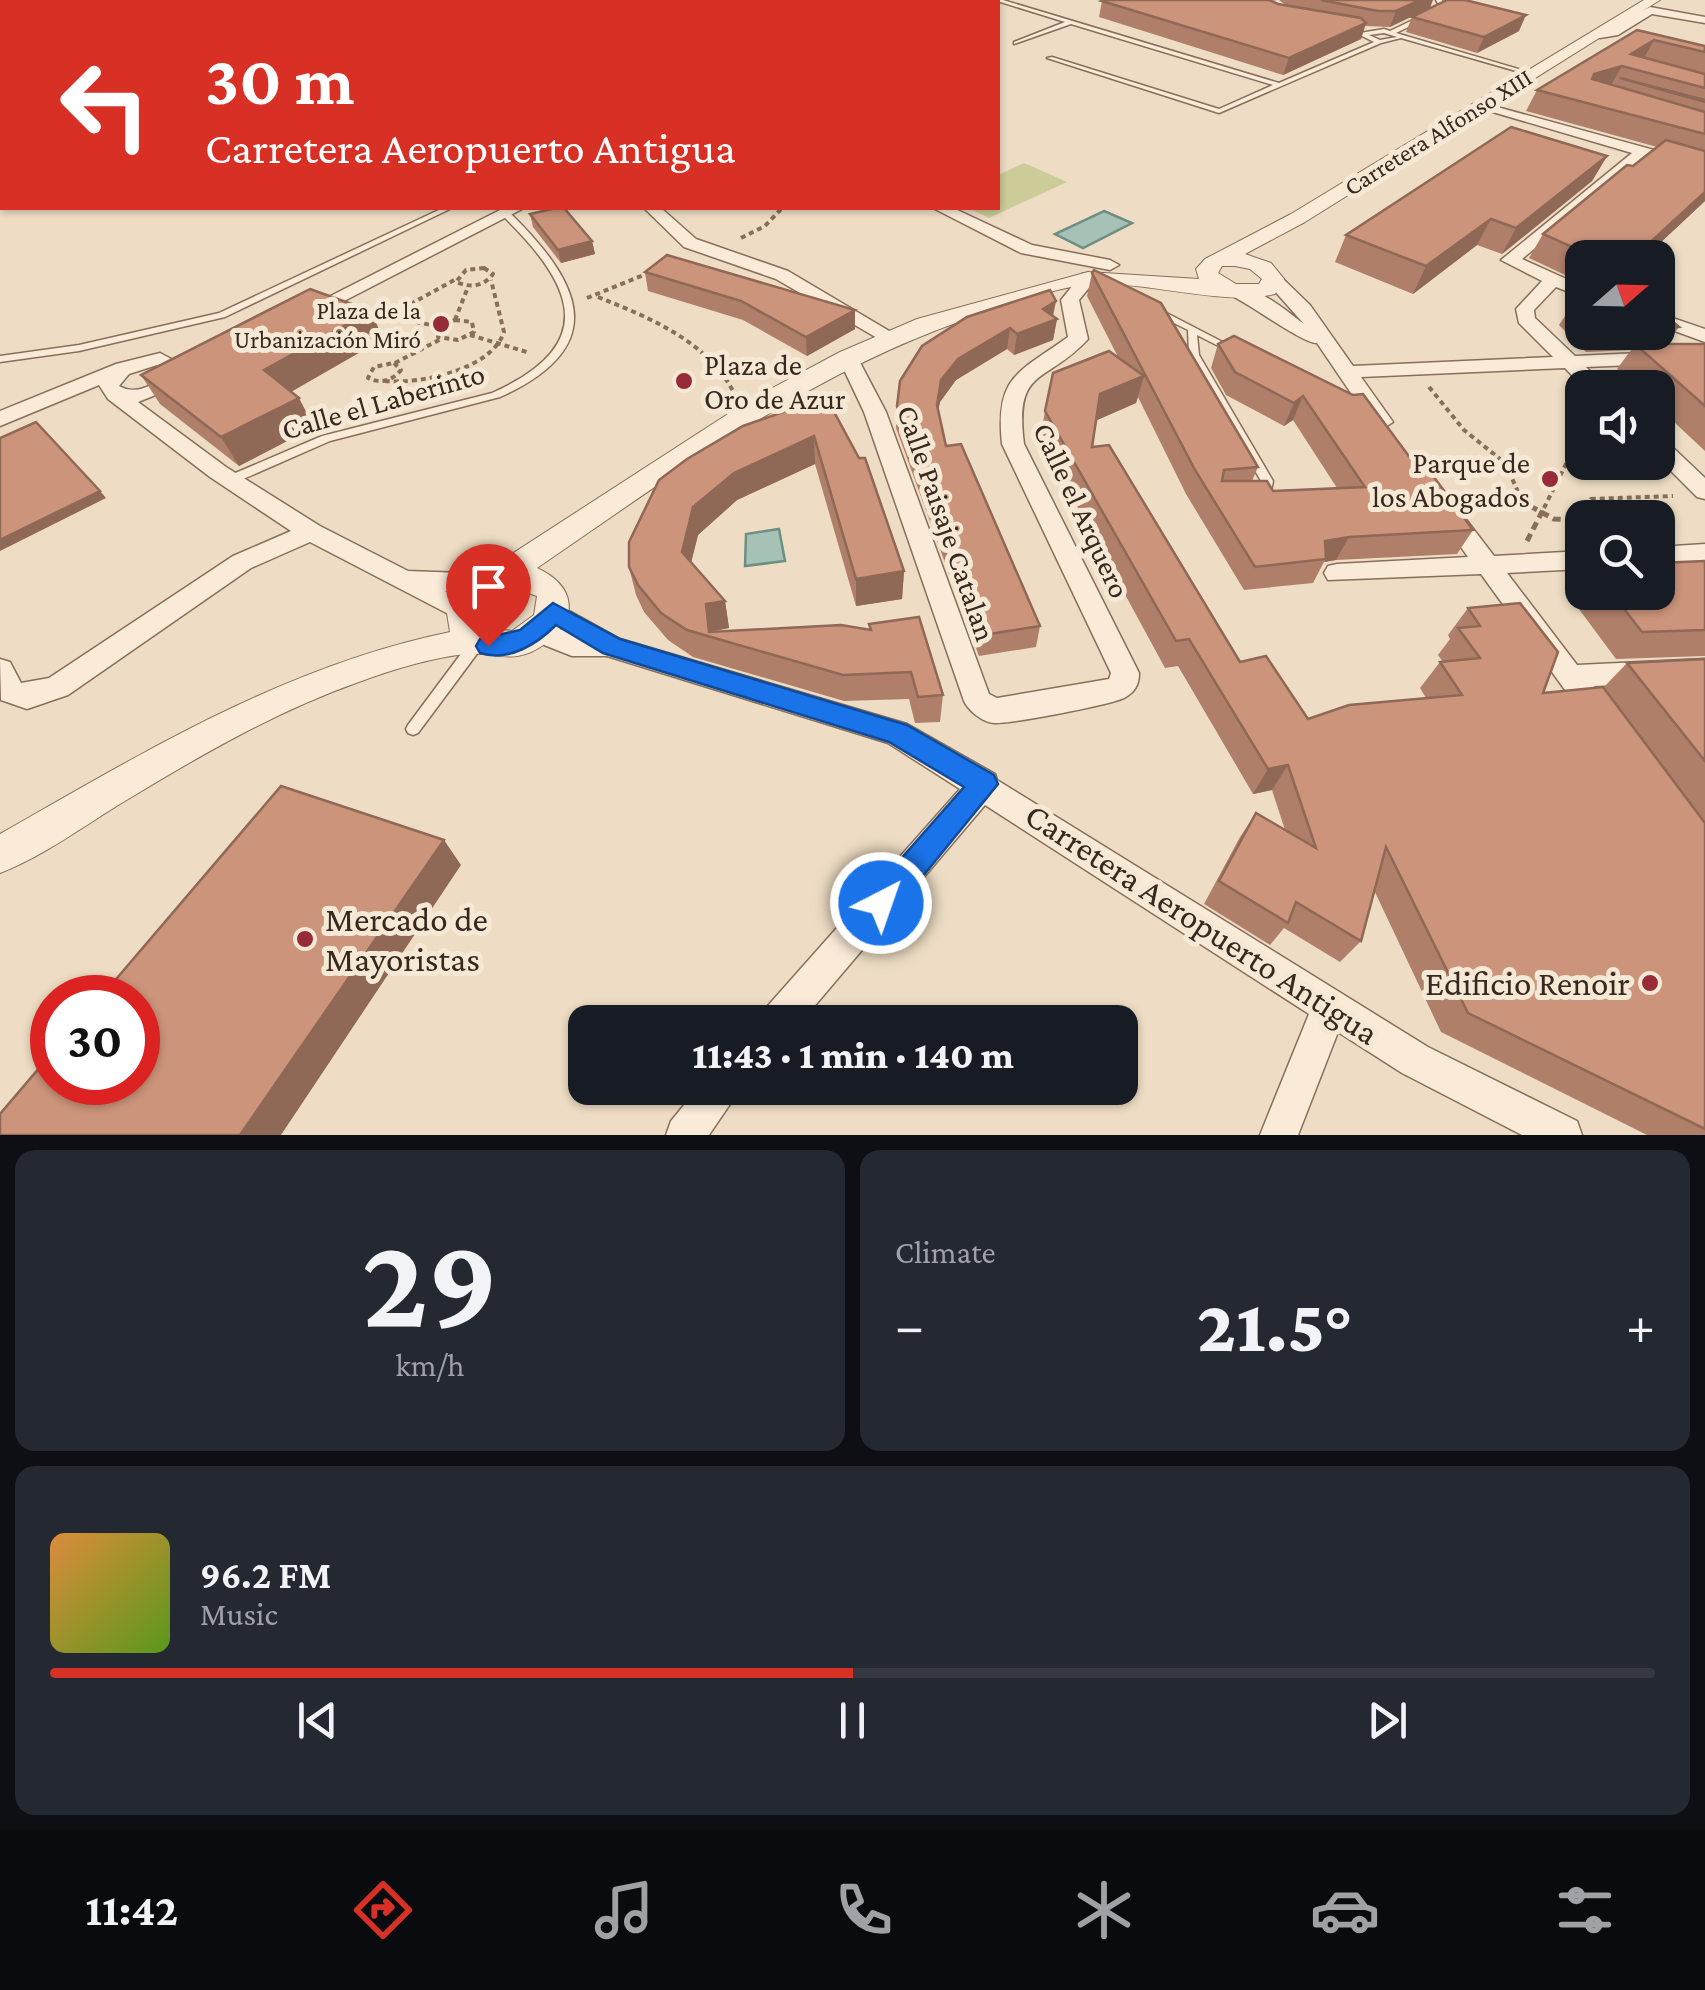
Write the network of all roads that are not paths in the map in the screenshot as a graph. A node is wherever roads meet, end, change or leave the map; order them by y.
1 (1439, 0) edge
2 (1000, 1) edge
3 (1657, 2) edge
4 (1705, 20) edge
5 (1072, 22) junction
6 (1361, 35) junction
7 (1394, 36) junction
8 (1612, 38) junction
9 (1382, 42) junction
10 (1016, 43) dead end
11 (1050, 58) dead end
12 (1528, 77) junction
13 (1279, 85) junction
14 (1489, 106) junction
15 (1644, 151) junction
16 (1705, 169) edge
17 (411, 210) edge
18 (443, 210) edge
19 (510, 210) edge
20 (654, 210) edge
21 (945, 210) edge
22 (423, 219) junction
23 (1010, 242) junction
24 (1216, 262) junction
25 (1038, 274) junction
26 (1101, 274) junction
27 (1272, 277) junction
28 (1552, 280) junction
29 (1565, 285) edge
30 (1230, 289) junction
31 (1131, 295) edge
32 (1144, 304) edge
33 (290, 320) edge
34 (925, 324) junction
35 (1675, 325) edge
36 (1192, 331) junction
37 (1705, 336) edge
38 (891, 338) junction
39 (1244, 356) edge
40 (1694, 356) edge
41 (848, 357) junction
42 (0, 359) edge
43 (150, 360) junction
44 (1570, 362) junction
45 (128, 367) junction
46 (1578, 370) edge
47 (1351, 383) junction
48 (161, 387) junction
49 (64, 391) junction
50 (112, 391) junction
51 (139, 415) junction
52 (0, 418) edge
53 (1401, 448) edge
54 (1675, 468) edge
55 (230, 480) junction
56 (1435, 493) edge
57 (1695, 493) edge
58 (1260, 498) edge
59 (584, 525) junction
60 (312, 532) junction
61 (1705, 553) edge
62 (1675, 555) edge
63 (1565, 561) edge
64 (1488, 565) junction
65 (1336, 573) dead end
66 (405, 579) junction
67 (493, 582) junction
68 (548, 611) junction
69 (468, 627) junction
70 (0, 670) edge
71 (1705, 670) edge
72 (1570, 676) junction
73 (986, 709) joint
74 (414, 729) dead end
75 (1615, 738) edge
76 (984, 784) junction
77 (0, 855) edge
78 (793, 1005) edge
79 (1330, 1007) junction
80 (709, 1105) edge
81 (685, 1135) edge
82 (1279, 1135) edge
83 (1563, 1135) edge

1 - 7 lane
2 - 5 lane
3 - 4 street
3 - 8 street, Carretera Alfonso XIII
5 - 10 lane
5 - 13 lane
6 - 7 lane
6 - 9 lane
6 - 13 lane
7 - 9 lane
7 - 12 lane
8 - 12 street, Carretera Alfonso XIII
8 - 14 street, Carretera Alfonso XIII
9 - 12 lane
11 - 13 lane
12 - 14 street, Carretera Alfonso XIII
14 - 15 street
14 - 24 street, Carretera Alfonso XIII
14 - 27 street, Carretera Alfonso XIII
15 - 16 street
15 - 28 street
17 - 22 lane
18 - 22 lane
19 - 33 street
19 - 55 lane, Calle el Laberinto
20 - 38 street
21 - 23 street
22 - 42 lane
23 - 25 street
23 - 26 street
24 - 26 street
24 - 27 street
24 - 30 street
25 - 26 street
25 - 34 street
26 - 30 street
26 - 31 lane
26 - 34 street
26 - 73 street, Calle el Arquero
27 - 30 street
27 - 47 street
28 - 29 street
28 - 44 street
30 - 47 street
32 - 36 lane
34 - 38 street
35 - 37 street
36 - 39 lane
36 - 58 lane
38 - 41 street
40 - 44 street
41 - 59 street
41 - 73 street, Calle Paisaje Catalan
43 - 45 street
43 - 48 street
43 - 48 street
44 - 46 street
44 - 47 street
45 - 49 street
45 - 50 street
47 - 53 street
48 - 50 street
48 - 51 street
49 - 50 street
49 - 52 street
50 - 51 street
51 - 55 street
54 - 57 street
55 - 60 street
56 - 64 street
59 - 67 street
59 - 68 street
60 - 66 street
60 - 70 street
61 - 62 street
63 - 64 street
64 - 65 street
64 - 72 street
66 - 67 street
66 - 69 street
67 - 68 street
67 - 69 street
68 - 69 street
68 - 76 street, Carretera Aeropuerto Antigua
69 - 74 lane
69 - 77 street
71 - 72 street
72 - 75 street
76 - 78 street
76 - 79 street, Carretera Aeropuerto Antigua
79 - 82 street
79 - 83 street, Carretera Aeropuerto Antigua
80 - 81 street

